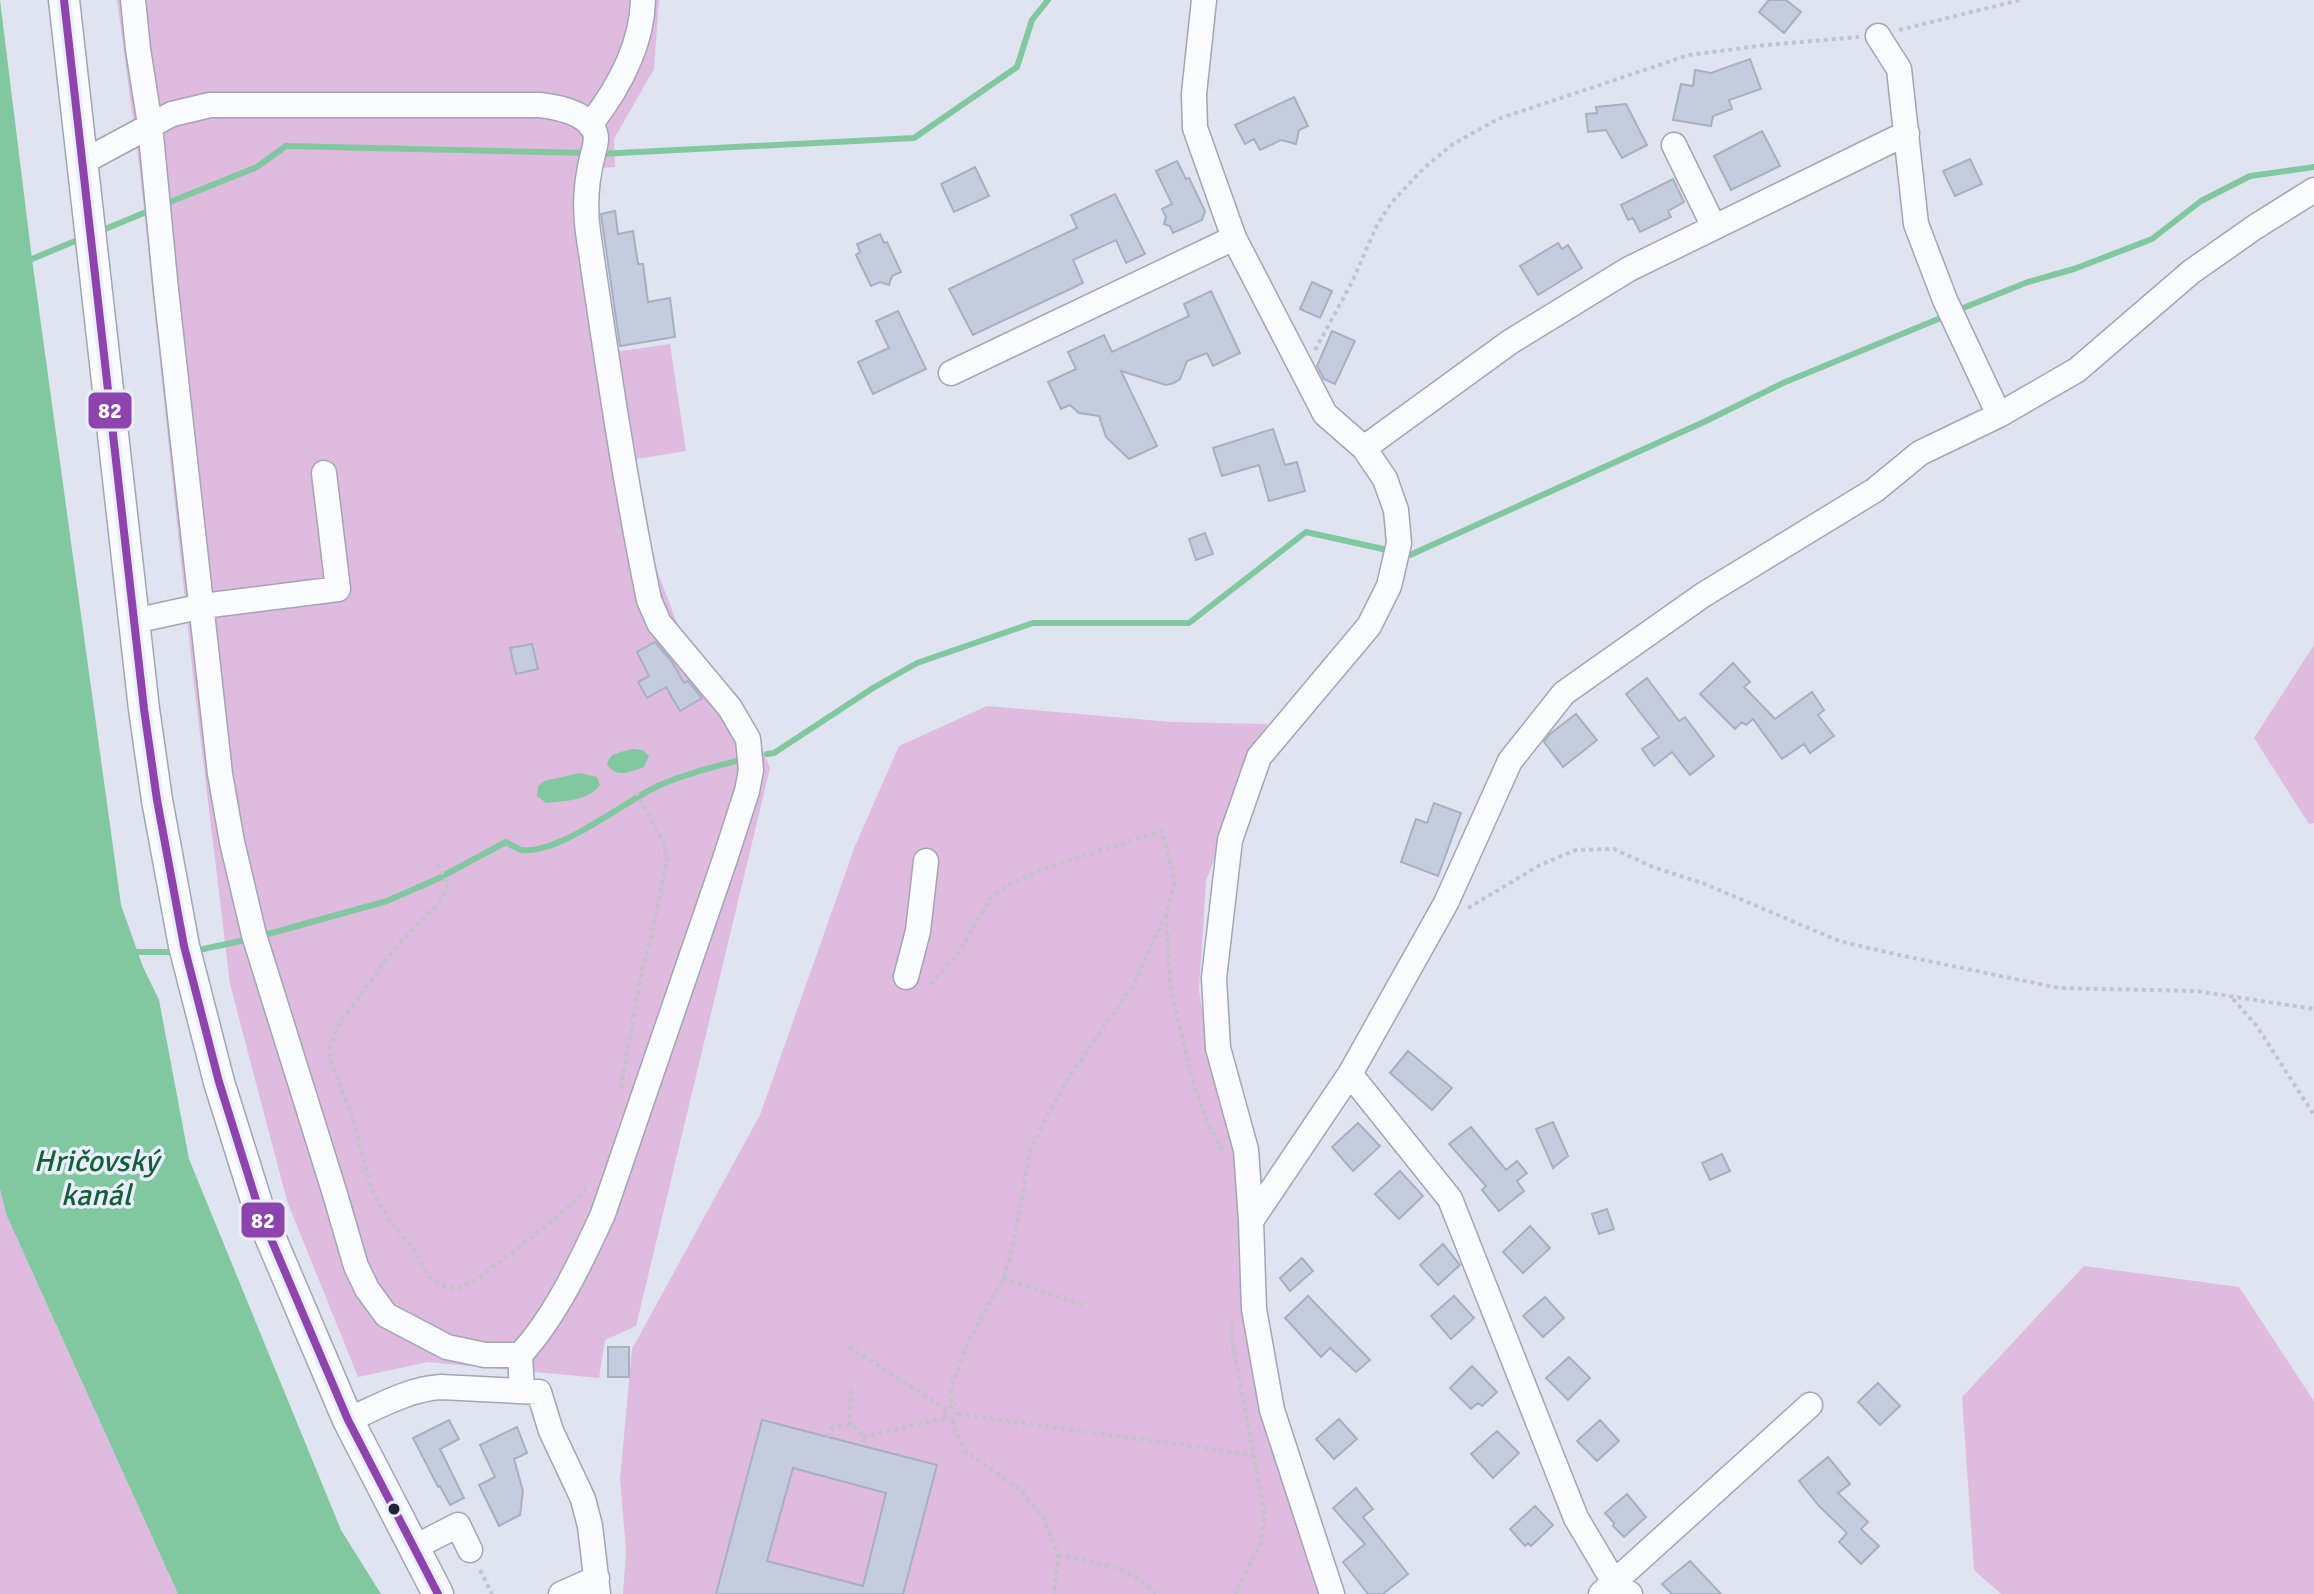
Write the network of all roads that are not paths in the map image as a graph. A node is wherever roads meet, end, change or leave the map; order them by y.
1 (64, 0) edge
2 (133, 0) edge
3 (643, 0) edge
4 (1204, 0) edge
5 (1878, 36) road end
6 (150, 125) junction
7 (590, 125) junction
8 (1907, 133) junction
9 (1674, 145) dead end
10 (81, 163) junction
11 (2314, 190) edge
12 (1714, 227) junction
13 (1234, 238) junction
14 (951, 373) dead end
15 (1999, 415) junction
16 (1364, 448) junction
17 (324, 473) dead end
18 (203, 606) junction
19 (134, 621) junction
20 (926, 861) dead end
21 (906, 977) dead end
22 (1350, 1074) junction
23 (1251, 1221) junction
24 (520, 1355) junction
25 (522, 1391) junction
26 (1810, 1405) dead end
27 (348, 1420) junction
28 (413, 1548) junction
29 (470, 1550) road end
30 (598, 1586) edge
31 (1615, 1590) edge
32 (438, 1594) edge
33 (561, 1594) edge
34 (1332, 1594) edge

1 - 10 main road
2 - 6 street
3 - 7 street
4 - 13 street
5 - 8 street
6 - 7 street
6 - 10 street
6 - 18 street
7 - 24 street
8 - 12 street
8 - 15 street
9 - 12 street
10 - 19 main road
11 - 15 street
12 - 16 street
13 - 14 street
13 - 16 street
15 - 22 street
16 - 23 street
17 - 18 street
18 - 19 street
18 - 24 street
19 - 27 main road
20 - 21 street
22 - 23 street
22 - 31 street
23 - 34 street
24 - 25 street
25 - 27 street
25 - 30 street
26 - 31 street
27 - 28 main road
28 - 29 street
28 - 32 main road
30 - 33 street

